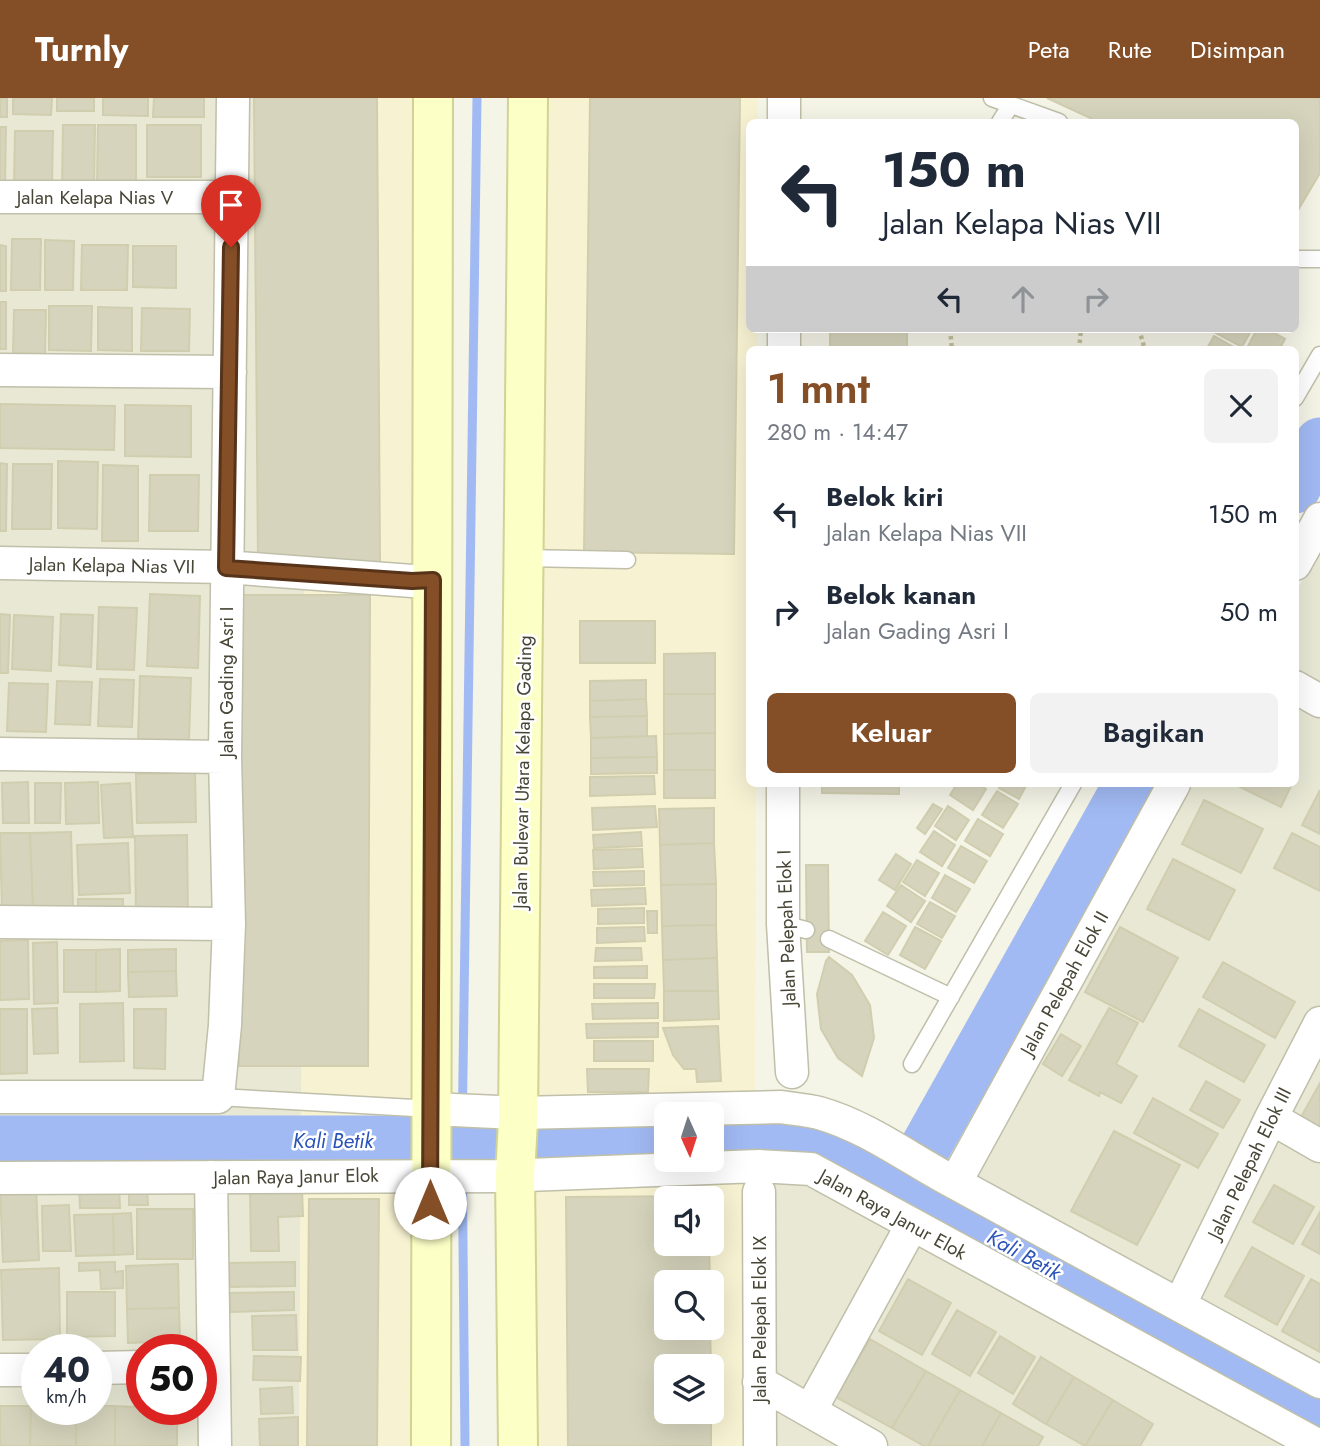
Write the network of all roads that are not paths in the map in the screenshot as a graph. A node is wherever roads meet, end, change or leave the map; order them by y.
1 (233, 98) edge
2 (433, 98) edge
3 (528, 98) edge
4 (784, 98) edge
5 (992, 98) edge
6 (1010, 106) junction
7 (784, 119) edge
8 (1002, 119) edge
9 (1050, 119) edge
10 (0, 197) edge
11 (231, 197) junction
12 (1299, 249) edge
13 (1320, 249) edge
14 (1299, 259) edge
15 (1320, 259) edge
16 (1320, 355) edge
17 (0, 370) edge
18 (230, 372) junction
19 (1299, 391) edge
20 (1320, 519) edge
21 (1299, 557) edge
22 (524, 558) junction
23 (627, 560) dead end
24 (0, 563) edge
25 (226, 568) junction
26 (433, 580) junction
27 (1299, 689) edge
28 (1320, 701) edge
29 (0, 754) edge
30 (225, 757) junction
31 (783, 787) edge
32 (1071, 787) edge
33 (1172, 787) edge
34 (0, 922) edge
35 (229, 924) junction
36 (829, 939) dead end
37 (951, 996) junction
38 (1320, 1023) edge
39 (912, 1064) dead end
40 (792, 1072) dead end
41 (0, 1097) edge
42 (218, 1097) junction
43 (436, 1114) junction
44 (515, 1115) junction
45 (1271, 1118) junction
46 (1320, 1146) edge
47 (436, 1173) junction
48 (512, 1174) junction
49 (211, 1177) junction
50 (0, 1178) edge
51 (950, 1180) junction
52 (759, 1192) dead end
53 (912, 1225) junction
54 (1180, 1304) junction
55 (208, 1334) edge
56 (0, 1370) edge
57 (21, 1370) edge
58 (760, 1382) junction
59 (1320, 1382) edge
60 (810, 1411) junction
61 (213, 1425) edge
62 (215, 1446) edge
63 (431, 1446) edge
64 (518, 1446) edge
65 (760, 1446) edge
66 (871, 1446) edge
67 (1319, 1446) edge

1 - 11 street, Jalan Gading Asri I
2 - 26 main road
3 - 22 main road, Jalan Bulevar Utara Kelapa Gading
4 - 7 street
5 - 6 lane
6 - 8 lane
6 - 9 lane
10 - 11 street, Jalan Kelapa Nias V
11 - 18 street, Jalan Gading Asri I
12 - 13 lane
14 - 15 lane
16 - 19 lane
17 - 18 street
18 - 25 street, Jalan Gading Asri I
20 - 21 street
22 - 23 lane
22 - 44 main road, Jalan Bulevar Utara Kelapa Gading
24 - 25 street, Jalan Kelapa Nias VII
25 - 26 street, Jalan Kelapa Nias VII
25 - 30 street, Jalan Gading Asri I
26 - 43 main road
27 - 28 street
29 - 30 street
30 - 35 street, Jalan Gading Asri I
31 - 40 street, Jalan Pelepah Elok I
32 - 37 lane
33 - 51 street, Jalan Pelepah Elok II
34 - 35 street
35 - 42 street, Jalan Gading Asri I
36 - 37 lane
37 - 39 lane
38 - 45 street, Jalan Pelepah Elok III
41 - 42 street
42 - 43 lane
43 - 44 street
43 - 47 main road
44 - 48 main road, Jalan Bulevar Utara Kelapa Gading
44 - 51 street
45 - 46 street
45 - 54 street, Jalan Pelepah Elok III
47 - 48 street, Jalan Raya Janur Elok
47 - 49 street, Jalan Raya Janur Elok
47 - 63 main road
48 - 53 street, Jalan Raya Janur Elok
48 - 64 main road, Jalan Bulevar Utara Kelapa Gading
49 - 50 street, Jalan Raya Janur Elok
49 - 55 street
51 - 54 street
52 - 58 street, Jalan Pelepah Elok IX
53 - 60 street
53 - 67 street, Jalan Raya Janur Elok
54 - 59 street
56 - 57 street
58 - 60 street
58 - 65 street, Jalan Pelepah Elok IX
60 - 66 street
61 - 62 street

